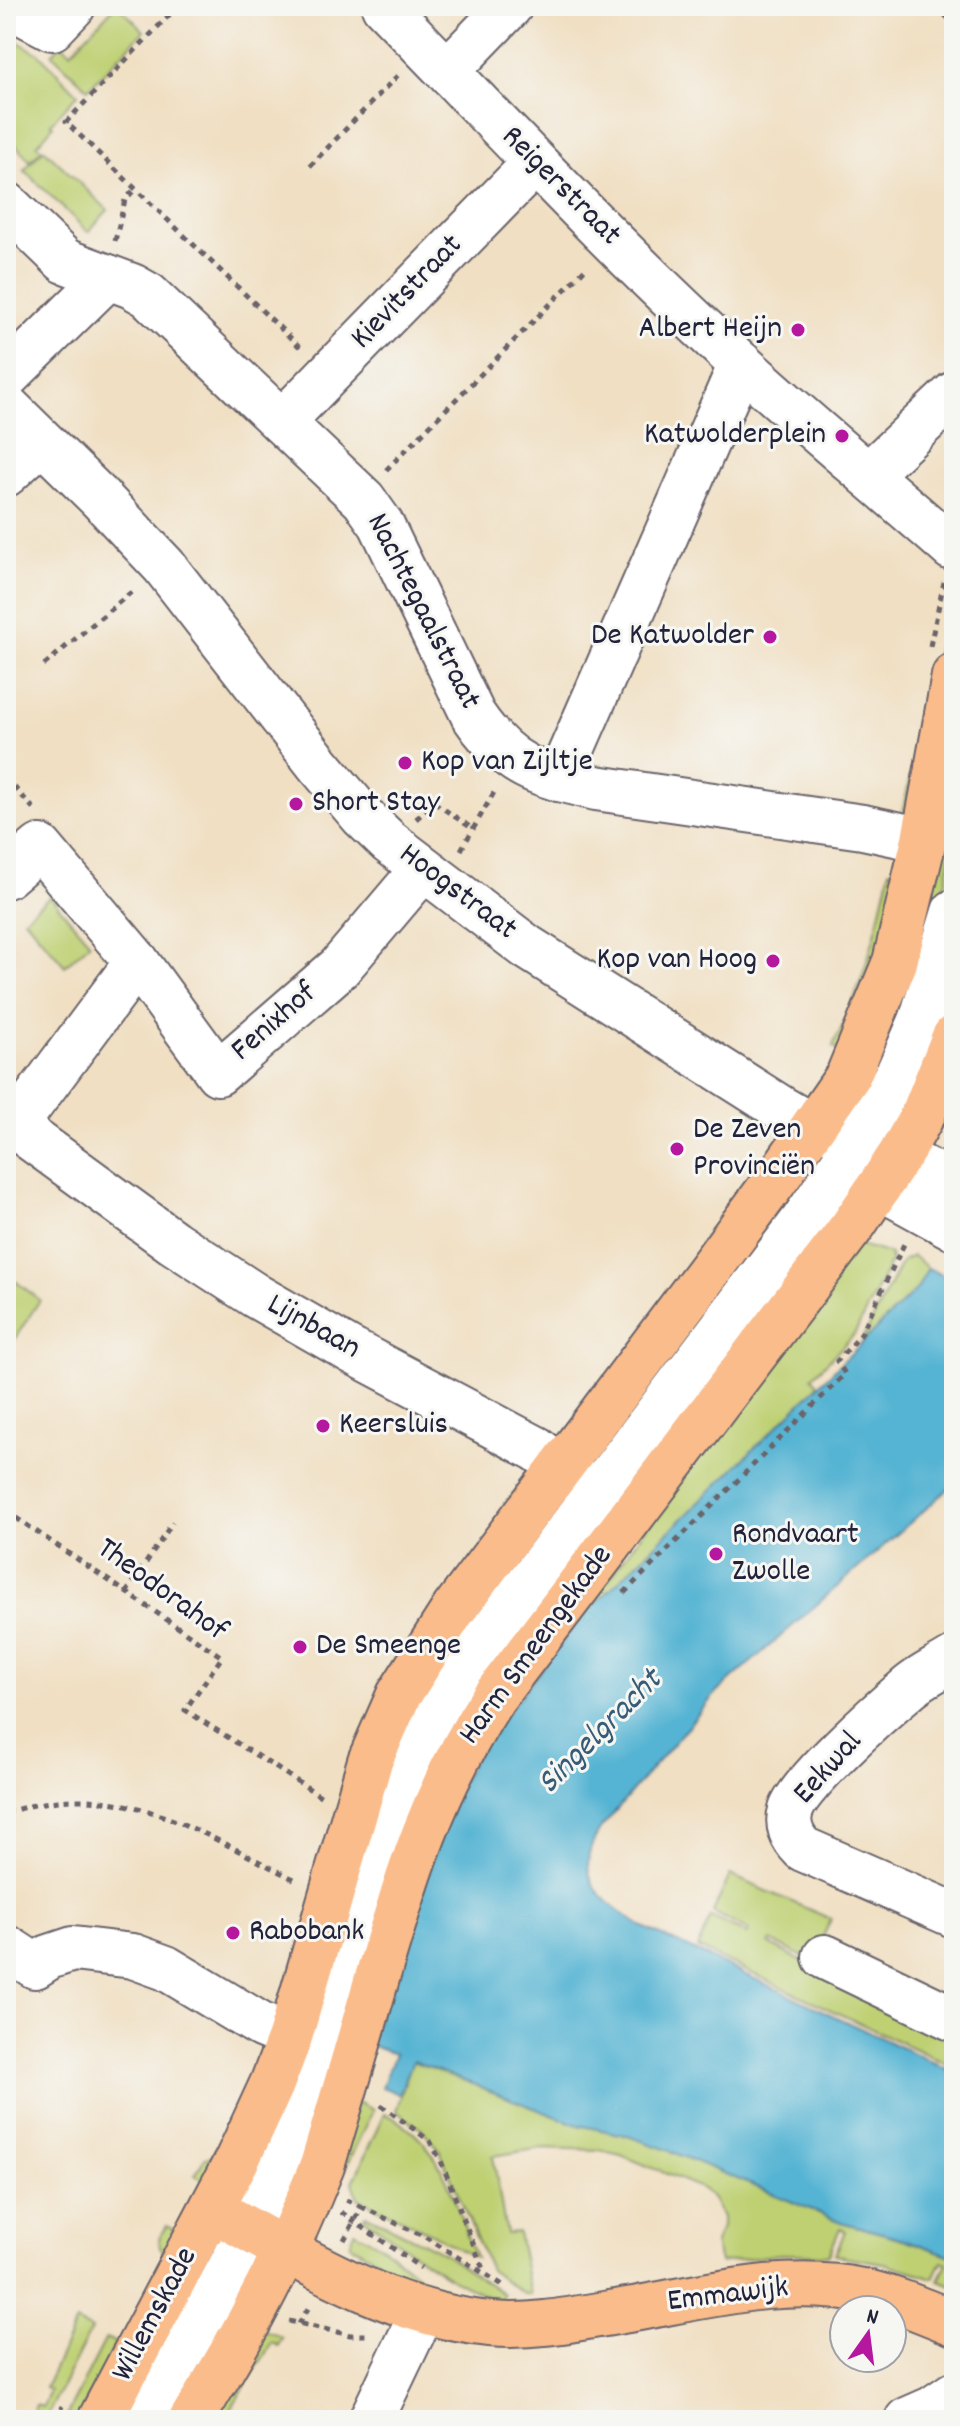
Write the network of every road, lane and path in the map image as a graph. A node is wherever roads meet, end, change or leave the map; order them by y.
1 (10, 6) edge
2 (73, 6) edge
3 (178, 6) edge
4 (384, 6) edge
5 (510, 6) edge
6 (936, 6) edge
7 (954, 24) edge
8 (436, 59) junction
9 (534, 164) junction
10 (310, 166) dead end
11 (135, 189) junction
12 (6, 204) edge
13 (594, 261) dead end
14 (108, 277) junction
15 (741, 364) junction
16 (329, 374) junction
17 (6, 377) edge
18 (954, 394) edge
19 (6, 406) edge
20 (282, 422) junction
21 (41, 442) junction
22 (6, 474) edge
23 (868, 475) junction
24 (388, 479) dead end
25 (952, 548) dead end
26 (164, 566) junction
27 (44, 665) dead end
28 (954, 676) edge
29 (513, 761) junction
30 (559, 779) junction
31 (473, 829) junction
32 (924, 840) junction
33 (389, 842) junction
34 (6, 876) edge
35 (432, 877) junction
36 (954, 912) edge
37 (137, 962) junction
38 (954, 1037) edge
39 (10, 1124) edge
40 (813, 1127) junction
41 (851, 1151) junction
42 (890, 1171) junction
43 (954, 1184) edge
44 (954, 1228) edge
45 (906, 1240) dead end
46 (559, 1466) junction
47 (612, 1507) junction
48 (6, 1511) edge
49 (173, 1522) dead end
50 (126, 1593) junction
51 (617, 1600) dead end
52 (954, 1659) edge
53 (328, 1800) dead end
54 (6, 1813) edge
55 (304, 1884) dead end
56 (954, 1915) edge
57 (21, 1957) edge
58 (825, 1957) dead end
59 (954, 2019) edge
60 (290, 2037) junction
61 (381, 2105) dead end
62 (310, 2196) junction
63 (212, 2209) junction
64 (355, 2220) junction
65 (268, 2239) junction
66 (484, 2271) junction
67 (327, 2272) junction
68 (427, 2293) junction
69 (545, 2322) junction
70 (954, 2323) edge
71 (299, 2324) dead end
72 (100, 2420) edge
73 (142, 2420) edge
74 (191, 2420) edge
75 (371, 2420) edge

1 - 2 street
3 - 11 path
4 - 8 street, Reigerstraat
5 - 8 street
6 - 7 path
8 - 9 street, Reigerstraat
8 - 10 path
9 - 15 street, Reigerstraat
9 - 16 street, Kievitstraat
11 - 14 path
11 - 16 path
12 - 14 street, Nachtegaalstraat
13 - 24 path, Nachtegaalstraat
14 - 17 street
14 - 20 street, Nachtegaalstraat
15 - 23 street
15 - 30 street
16 - 20 street, Kievitstraat
18 - 23 street
19 - 21 street, Hoogstraat
20 - 29 street, Nachtegaalstraat
21 - 22 street
21 - 26 street, Hoogstraat
23 - 25 street
26 - 27 path
26 - 33 street, Hoogstraat
28 - 32 main road
29 - 30 street, Nachtegaalstraat
29 - 31 path
30 - 32 street, Nachtegaalstraat
31 - 33 path
31 - 35 path
32 - 40 main road
33 - 35 street, Hoogstraat
34 - 37 street, Fenixhof
35 - 37 street, Fenixhof
35 - 40 street, Hoogstraat
36 - 41 street, Harm Smeengekade
37 - 39 street
38 - 42 main road, Harm Smeengekade
39 - 46 street, Lijnbaan
40 - 41 street
40 - 46 main road
41 - 42 street
41 - 47 street, Harm Smeengekade
42 - 43 street
42 - 44 street
42 - 47 main road, Harm Smeengekade
45 - 51 path, Harm Smeengekade
46 - 47 street, Lijnbaan
46 - 60 main road
47 - 62 main road, Harm Smeengekade
47 - 65 street, Harm Smeengekade
48 - 50 path, Theodorahof
49 - 50 path
50 - 53 path, Theodorahof
52 - 56 street, Eekwal
54 - 55 path
57 - 60 street
58 - 59 street
60 - 63 main road
61 - 66 path
62 - 64 path
62 - 65 main road, Harm Smeengekade
63 - 65 main road, Emmawijk
63 - 72 main road, Willemskade
64 - 66 path
64 - 67 path
64 - 68 path
65 - 67 main road, Emmawijk
65 - 73 street, Willemskade
65 - 74 main road
66 - 69 path
67 - 68 main road, Emmawijk
67 - 71 path
68 - 69 main road, Emmawijk
68 - 75 street
69 - 70 main road, Emmawijk

